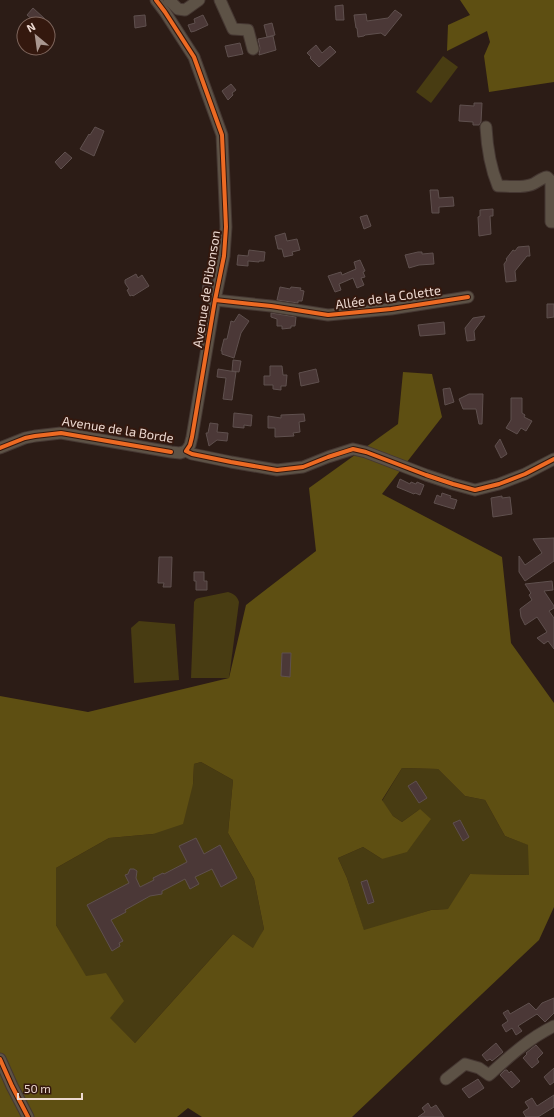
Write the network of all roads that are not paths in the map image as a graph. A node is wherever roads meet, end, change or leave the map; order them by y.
1 (156, 0) edge
2 (169, 0) edge
3 (198, 0) edge
4 (220, 0) edge
5 (252, 48) dead end
6 (486, 127) dead end
7 (554, 222) edge
8 (468, 297) dead end
9 (215, 300) junction
10 (0, 448) edge
11 (186, 451) junction
12 (554, 459) edge
13 (554, 1026) edge
14 (0, 1059) edge
15 (446, 1079) dead end
16 (28, 1117) edge

1 - 9 street, Avenue de Pibonson
2 - 3 street
4 - 5 street
6 - 7 street
8 - 9 street, Allée de la Colette
9 - 11 street, Avenue de Pibonson
10 - 11 street, Avenue de la Borde
11 - 12 street, Avenue de la Borde
13 - 15 street
14 - 16 street

